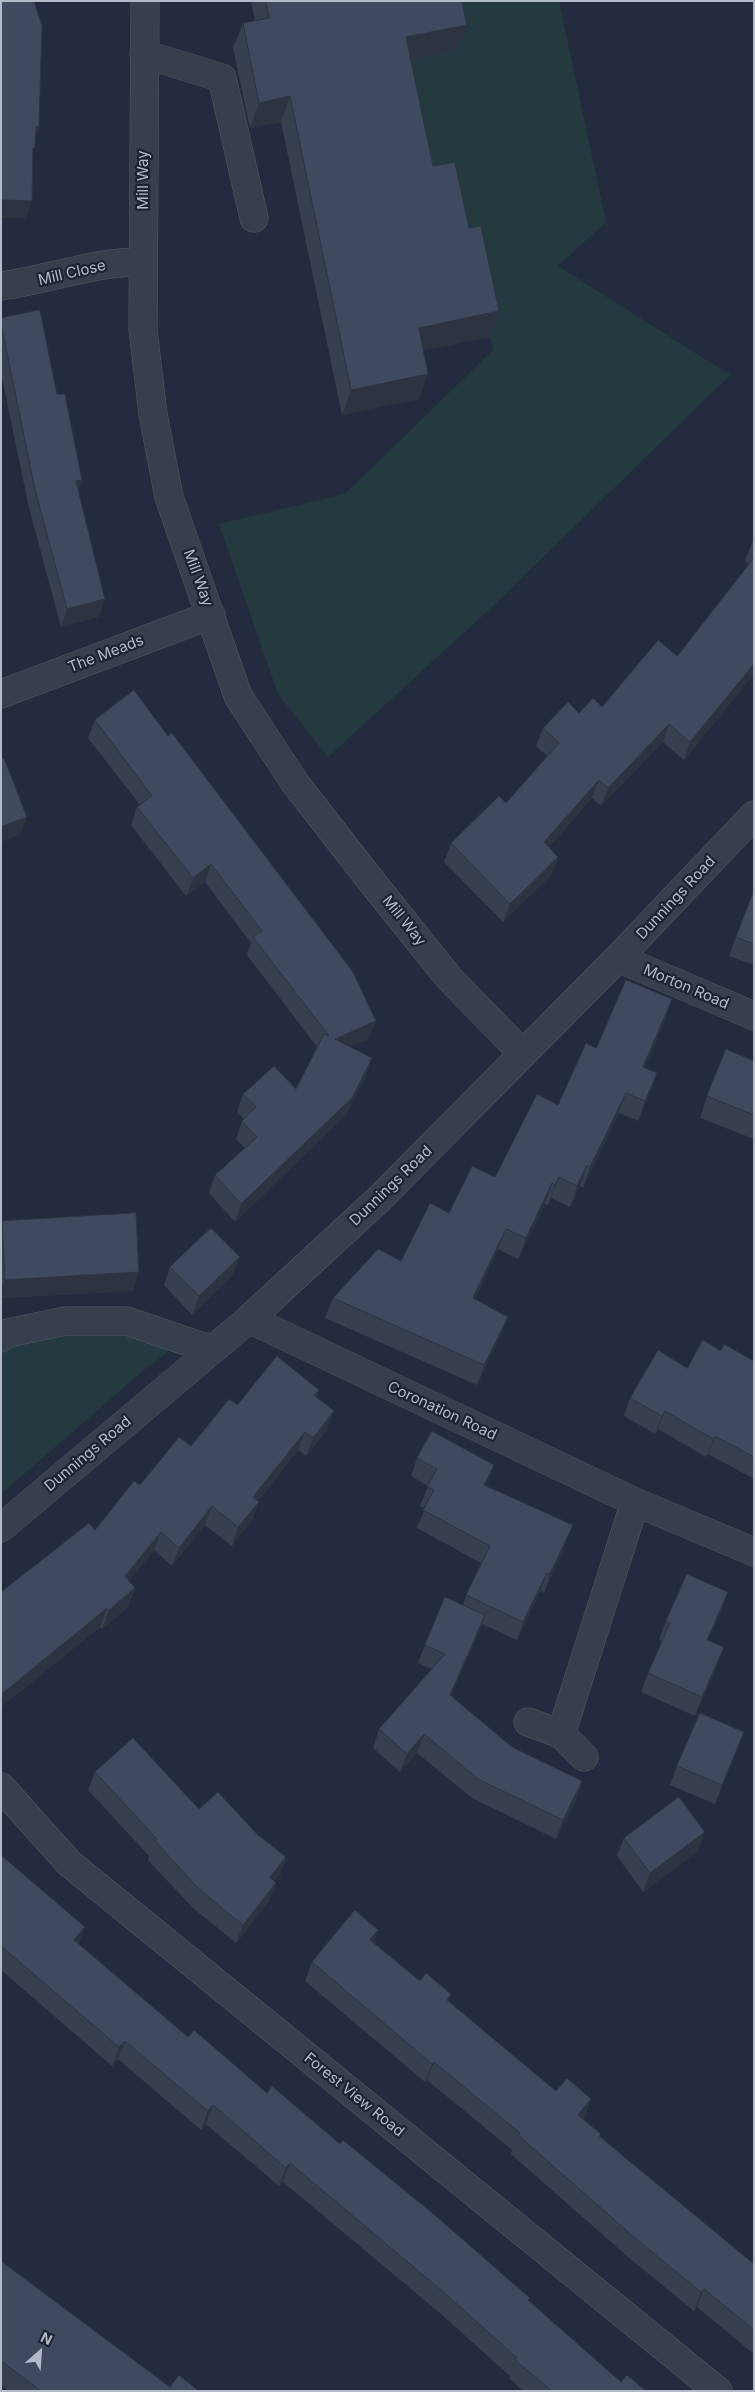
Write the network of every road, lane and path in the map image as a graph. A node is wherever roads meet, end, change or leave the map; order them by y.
1 (145, 1) edge
2 (144, 54) junction
3 (254, 218) dead end
4 (143, 262) junction
5 (1, 286) edge
6 (211, 615) junction
7 (1, 694) edge
8 (754, 815) edge
9 (618, 958) junction
10 (754, 1016) edge
11 (523, 1054) junction
12 (249, 1319) junction
13 (1, 1338) edge
14 (212, 1350) junction
15 (635, 1502) junction
16 (1, 1528) edge
17 (754, 1552) edge
18 (528, 1722) dead end
19 (562, 1734) junction
20 (584, 1757) dead end
21 (1, 1788) edge
22 (718, 2391) edge

1 - 2 street, Mill Way
2 - 3 street
2 - 4 street, Mill Way
4 - 5 street, Mill Close
4 - 6 street, Mill Way
6 - 7 street, The Meads
6 - 11 street, Mill Way
8 - 9 street, Dunnings Road
9 - 10 street, Morton Road
9 - 11 street, Dunnings Road
11 - 12 street, Dunnings Road
12 - 14 street, Dunnings Road
12 - 15 street, Coronation Road
13 - 14 street
14 - 16 street, Dunnings Road
15 - 17 street, Coronation Road
15 - 19 street
18 - 19 street
19 - 20 street
21 - 22 street, Forest View Road

